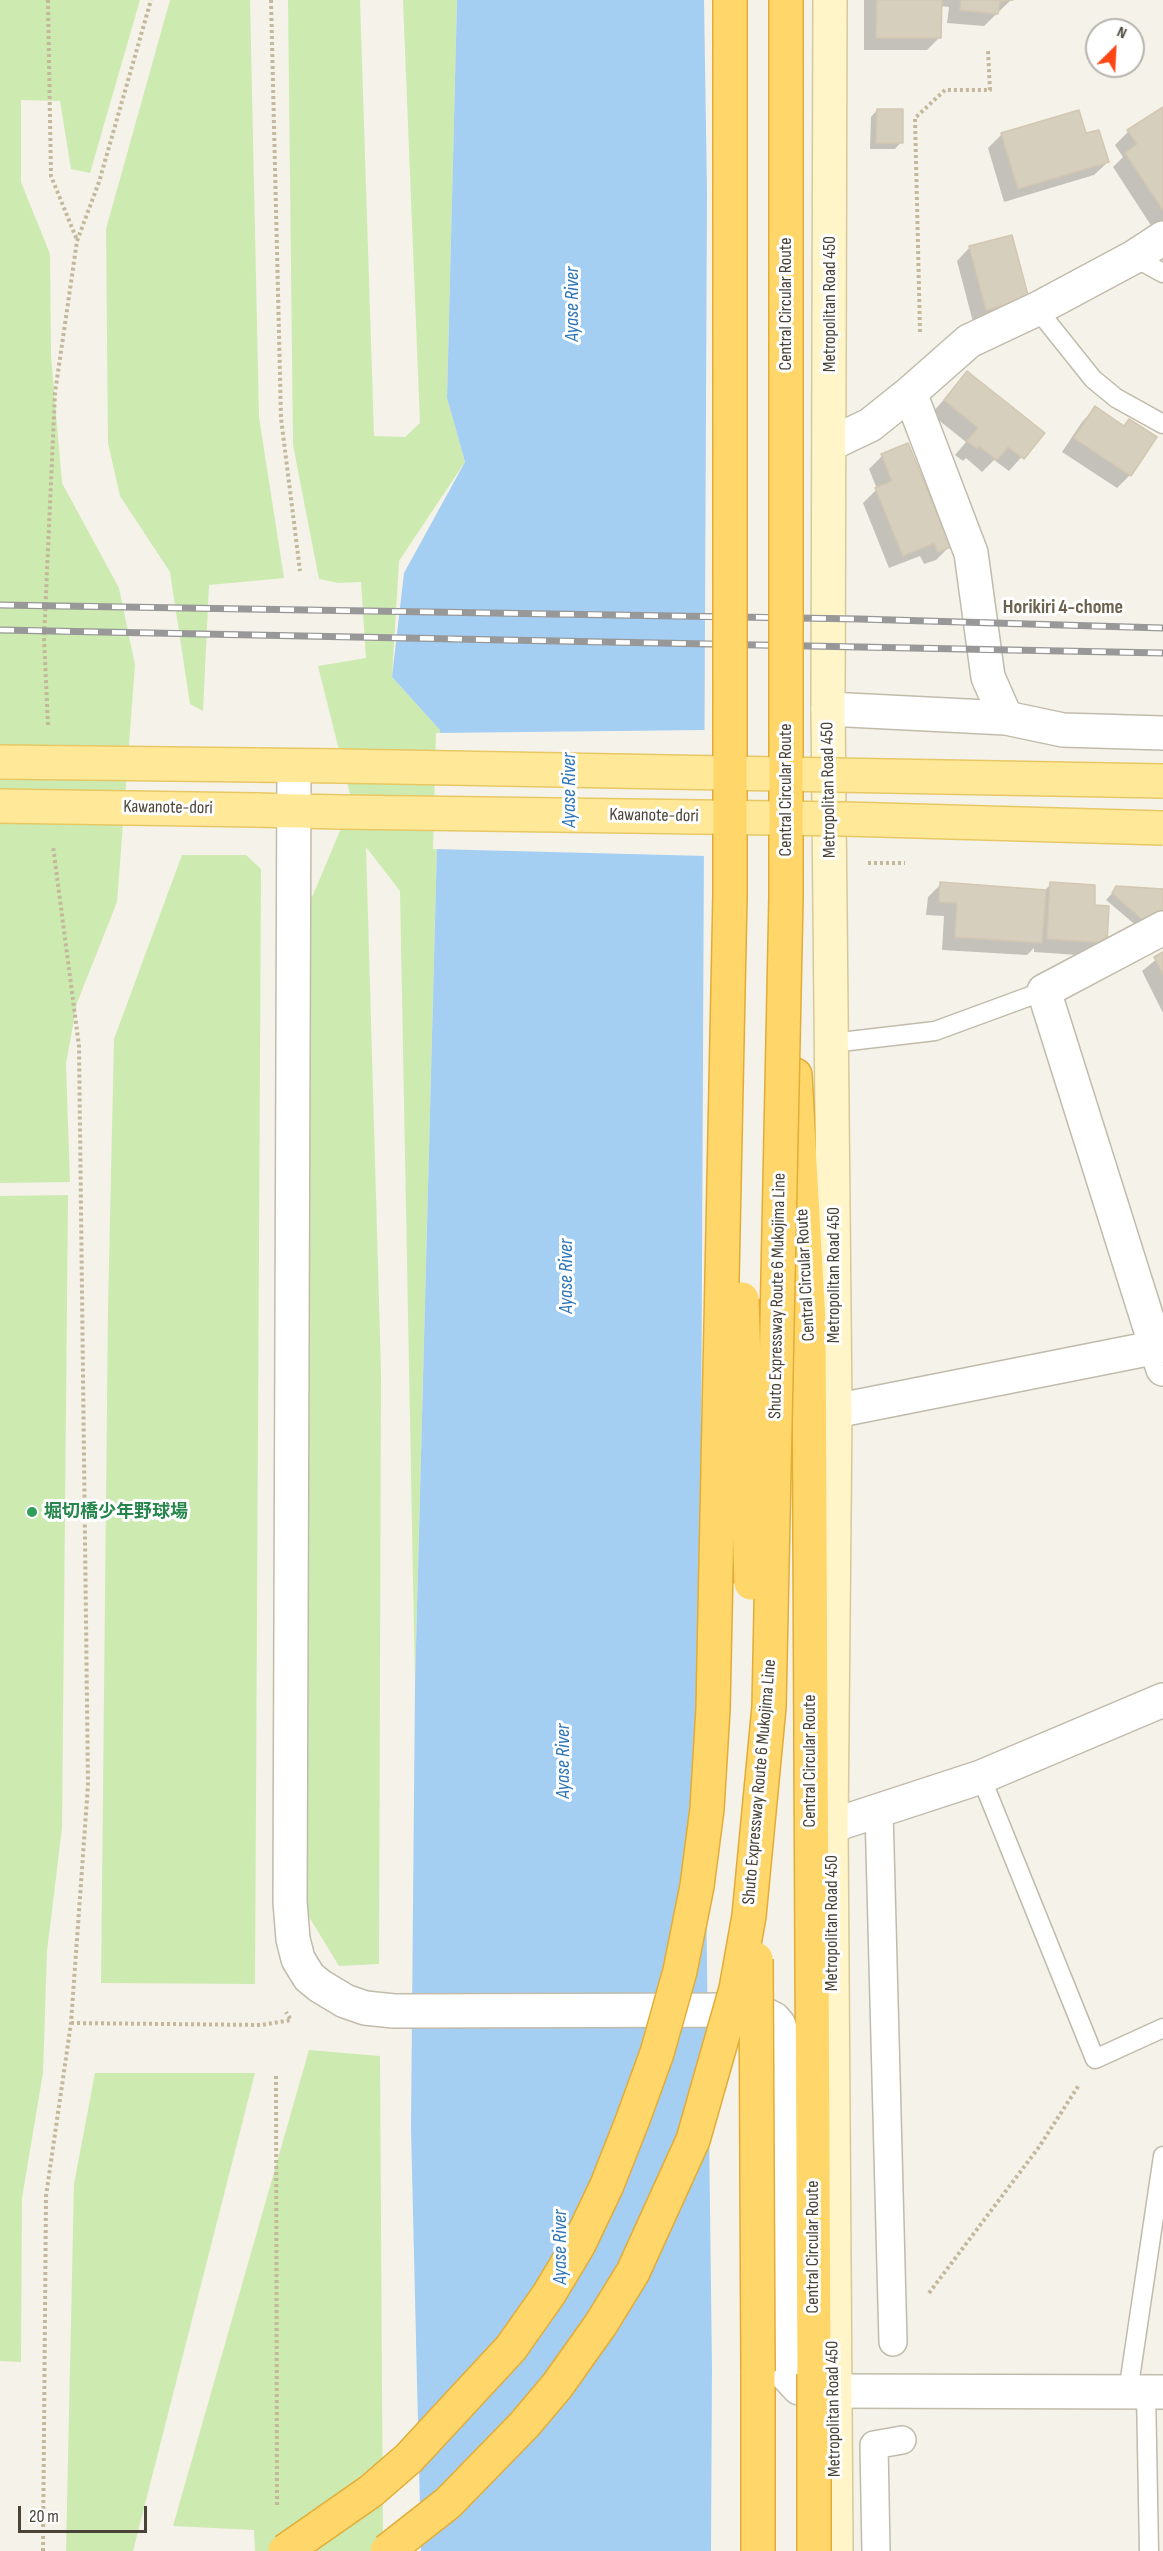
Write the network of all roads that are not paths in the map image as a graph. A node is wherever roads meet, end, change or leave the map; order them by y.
1 (730, 0) edge
2 (786, 0) edge
3 (830, 0) edge
4 (1163, 238) edge
5 (1134, 257) junction
6 (1163, 273) edge
7 (1037, 309) junction
8 (916, 388) junction
9 (1163, 424) edge
10 (830, 444) junction
11 (828, 709) junction
12 (1006, 718) junction
13 (1163, 733) edge
14 (0, 762) edge
15 (294, 766) junction
16 (1163, 781) edge
17 (0, 806) edge
18 (293, 810) junction
19 (1163, 828) edge
20 (730, 895) junction
21 (786, 897) junction
22 (1163, 928) edge
23 (1044, 991) junction
24 (832, 1043) junction
25 (1160, 1354) edge
26 (835, 1411) junction
27 (1163, 1700) edge
28 (981, 1777) junction
29 (879, 1811) junction
30 (831, 1826) junction
31 (1163, 2028) edge
32 (1163, 2156) edge
33 (892, 2342) dead end
34 (834, 2391) junction
35 (1146, 2392) edge
36 (902, 2440) dead end
37 (285, 2551) edge
38 (387, 2551) edge
39 (758, 2551) edge
40 (814, 2551) edge
41 (836, 2551) edge
42 (876, 2551) edge
43 (1149, 2551) edge

1 - 20 highway, bridge
2 - 21 highway, Central Circular Route, bridge
3 - 10 main road, Metropolitan Road 450
4 - 5 street
5 - 6 lane
5 - 7 street
7 - 8 street
7 - 9 lane
8 - 10 street
8 - 12 street
10 - 11 main road, Metropolitan Road 450
11 - 12 street
11 - 24 main road, Metropolitan Road 450
12 - 13 street
14 - 15 main road, bridge
15 - 16 main road, bridge
15 - 18 street
17 - 18 main road, Kawanote-dori, bridge
18 - 19 main road, Kawanote-dori, bridge
18 - 34 street, bridge
20 - 37 highway, bridge
20 - 39 highway, bridge
21 - 38 highway, Shuto Expressway Route 6 Mukojima Line, bridge
21 - 40 highway, Central Circular Route, bridge
22 - 23 street
23 - 24 lane
23 - 25 street
24 - 26 main road, Metropolitan Road 450
25 - 26 street
26 - 30 main road, Metropolitan Road 450
27 - 28 street
28 - 29 street
28 - 31 lane
29 - 30 street
29 - 33 street
30 - 34 main road, Metropolitan Road 450
32 - 35 lane
34 - 35 street
34 - 41 main road, Metropolitan Road 450
35 - 43 lane
36 - 42 street

